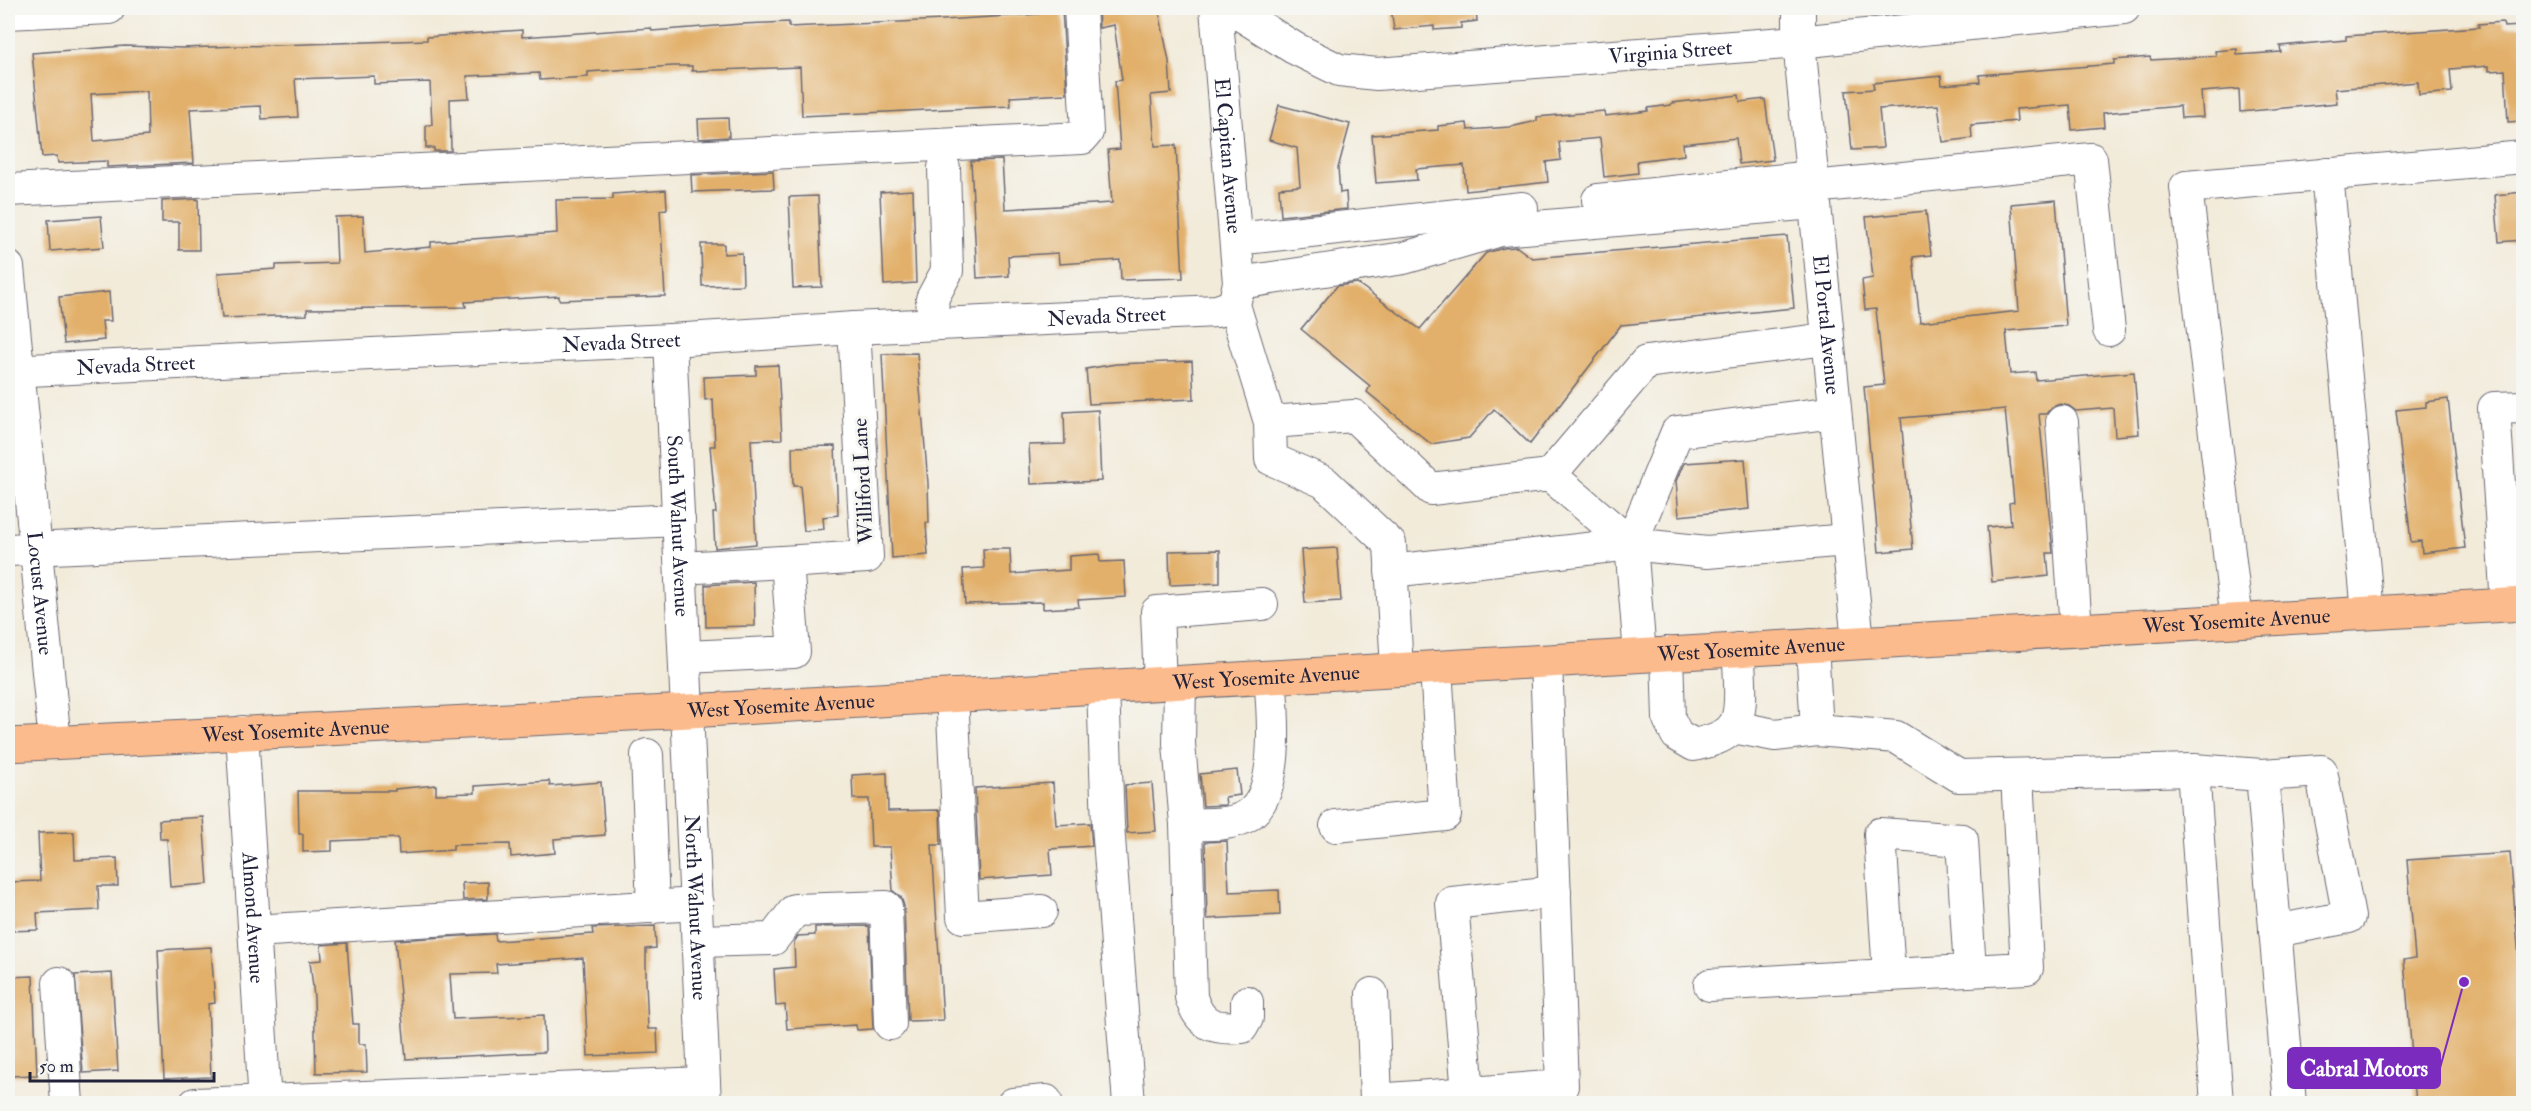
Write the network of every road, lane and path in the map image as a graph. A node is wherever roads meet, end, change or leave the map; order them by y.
1 (109, 8) edge
2 (1080, 8) edge
3 (1216, 8) edge
4 (1230, 8) edge
5 (1799, 8) edge
6 (2124, 8) edge
7 (8, 13) edge
8 (1799, 42) junction
9 (2523, 157) edge
10 (944, 168) dead end
11 (2327, 174) junction
12 (1813, 189) junction
13 (8, 190) edge
14 (1236, 239) junction
15 (8, 267) edge
16 (1237, 294) junction
17 (934, 324) junction
18 (854, 328) junction
19 (2109, 330) dead end
20 (1827, 339) junction
21 (670, 340) junction
22 (13, 370) edge
23 (2523, 407) edge
24 (1834, 412) junction
25 (1270, 422) junction
26 (2062, 422) dead end
27 (1550, 475) junction
28 (679, 520) junction
29 (1847, 540) junction
30 (1631, 544) junction
31 (21, 549) edge
32 (788, 562) junction
33 (681, 568) junction
34 (1391, 571) junction
35 (1262, 604) dead end
36 (2515, 605) edge
37 (2368, 613) junction
38 (2236, 621) junction
39 (2076, 630) junction
40 (1858, 642) junction
41 (1812, 645) junction
42 (1738, 649) junction
43 (1653, 654) junction
44 (686, 657) junction
45 (1546, 661) junction
46 (1436, 667) junction
47 (1397, 669) junction
48 (1270, 677) junction
49 (1170, 683) junction
50 (1103, 687) junction
51 (952, 695) junction
52 (689, 711) junction
53 (1733, 728) junction
54 (1817, 730) junction
55 (242, 732) junction
56 (55, 743) junction
57 (8, 745) edge
58 (647, 755) dead end
59 (2193, 770) junction
60 (2017, 775) junction
61 (2262, 775) junction
62 (1186, 824) junction
63 (1336, 826) dead end
64 (1555, 892) junction
65 (697, 904) junction
66 (653, 907) junction
67 (1041, 911) dead end
68 (2275, 930) junction
69 (254, 931) junction
70 (698, 940) junction
71 (1970, 971) junction
72 (1889, 975) junction
73 (59, 983) dead end
74 (1710, 985) dead end
75 (1372, 994) dead end
76 (1247, 1002) dead end
77 (890, 1024) dead end
78 (1467, 1093) junction
79 (705, 1094) edge
80 (1046, 1101) dead end
81 (265, 1102) edge
82 (67, 1104) edge
83 (195, 1104) edge
84 (1012, 1104) edge
85 (1129, 1104) edge
86 (2217, 1104) edge
87 (2290, 1104) edge

1 - 7 street
2 - 13 street
3 - 14 street, El Capitan Avenue
4 - 8 street, Virginia Street
5 - 8 street, El Portal Avenue
6 - 8 street, Virginia Street
8 - 12 street, El Portal Avenue
9 - 11 street
10 - 17 street
11 - 37 street
11 - 38 street
12 - 14 street
12 - 16 street, Nevada Street
12 - 19 street
12 - 20 street, El Portal Avenue
14 - 16 street, El Capitan Avenue
15 - 22 street, Locust Avenue
16 - 17 street, Nevada Street
16 - 25 street, El Capitan Avenue
17 - 18 street, Nevada Street
18 - 21 street, Nevada Street
18 - 32 street, Williford Lane
20 - 24 street, El Portal Avenue
20 - 27 street
21 - 22 street, Nevada Street
21 - 28 street, South Walnut Avenue
22 - 31 street, Locust Avenue
23 - 36 street
24 - 29 street, El Portal Avenue
24 - 30 street
25 - 27 street
25 - 34 street, El Capitan Avenue
26 - 39 street
27 - 30 street
28 - 31 street
28 - 33 street, South Walnut Avenue
29 - 30 street
29 - 40 street, El Portal Avenue
30 - 34 street
30 - 43 street
31 - 56 street, Locust Avenue
32 - 33 street, Williford Lane
32 - 44 street
33 - 44 street, South Walnut Avenue
34 - 47 street
35 - 49 street
36 - 37 main road, West Yosemite Avenue
37 - 38 main road, West Yosemite Avenue
38 - 39 main road, West Yosemite Avenue
39 - 40 main road, West Yosemite Avenue
40 - 41 main road, West Yosemite Avenue
41 - 42 main road, West Yosemite Avenue
41 - 54 street
42 - 43 main road, West Yosemite Avenue
42 - 53 street
43 - 45 main road, West Yosemite Avenue
43 - 53 street
44 - 52 street, South Walnut Avenue
45 - 46 main road, West Yosemite Avenue
45 - 64 street
46 - 47 main road, West Yosemite Avenue
46 - 63 street
47 - 48 main road, West Yosemite Avenue
48 - 49 main road, West Yosemite Avenue
48 - 62 street
49 - 50 main road, West Yosemite Avenue
49 - 62 street
50 - 51 main road, West Yosemite Avenue
50 - 85 street
51 - 52 main road, West Yosemite Avenue
51 - 67 street
52 - 55 main road, West Yosemite Avenue
52 - 65 street, North Walnut Avenue
53 - 54 street
54 - 60 street
55 - 56 main road, West Yosemite Avenue
55 - 69 street, Almond Avenue
56 - 57 main road, West Yosemite Avenue
58 - 66 street
59 - 60 street
59 - 61 street
59 - 86 street
60 - 71 street
61 - 68 street
61 - 68 street
62 - 76 street
64 - 78 street
64 - 78 street
65 - 66 street
65 - 70 street, North Walnut Avenue
66 - 69 street
68 - 87 street
69 - 81 street, Almond Avenue
70 - 77 street
70 - 79 street, North Walnut Avenue
71 - 72 street
71 - 72 street
72 - 74 street
73 - 82 street
75 - 78 street
79 - 81 street
80 - 84 street
81 - 83 street

